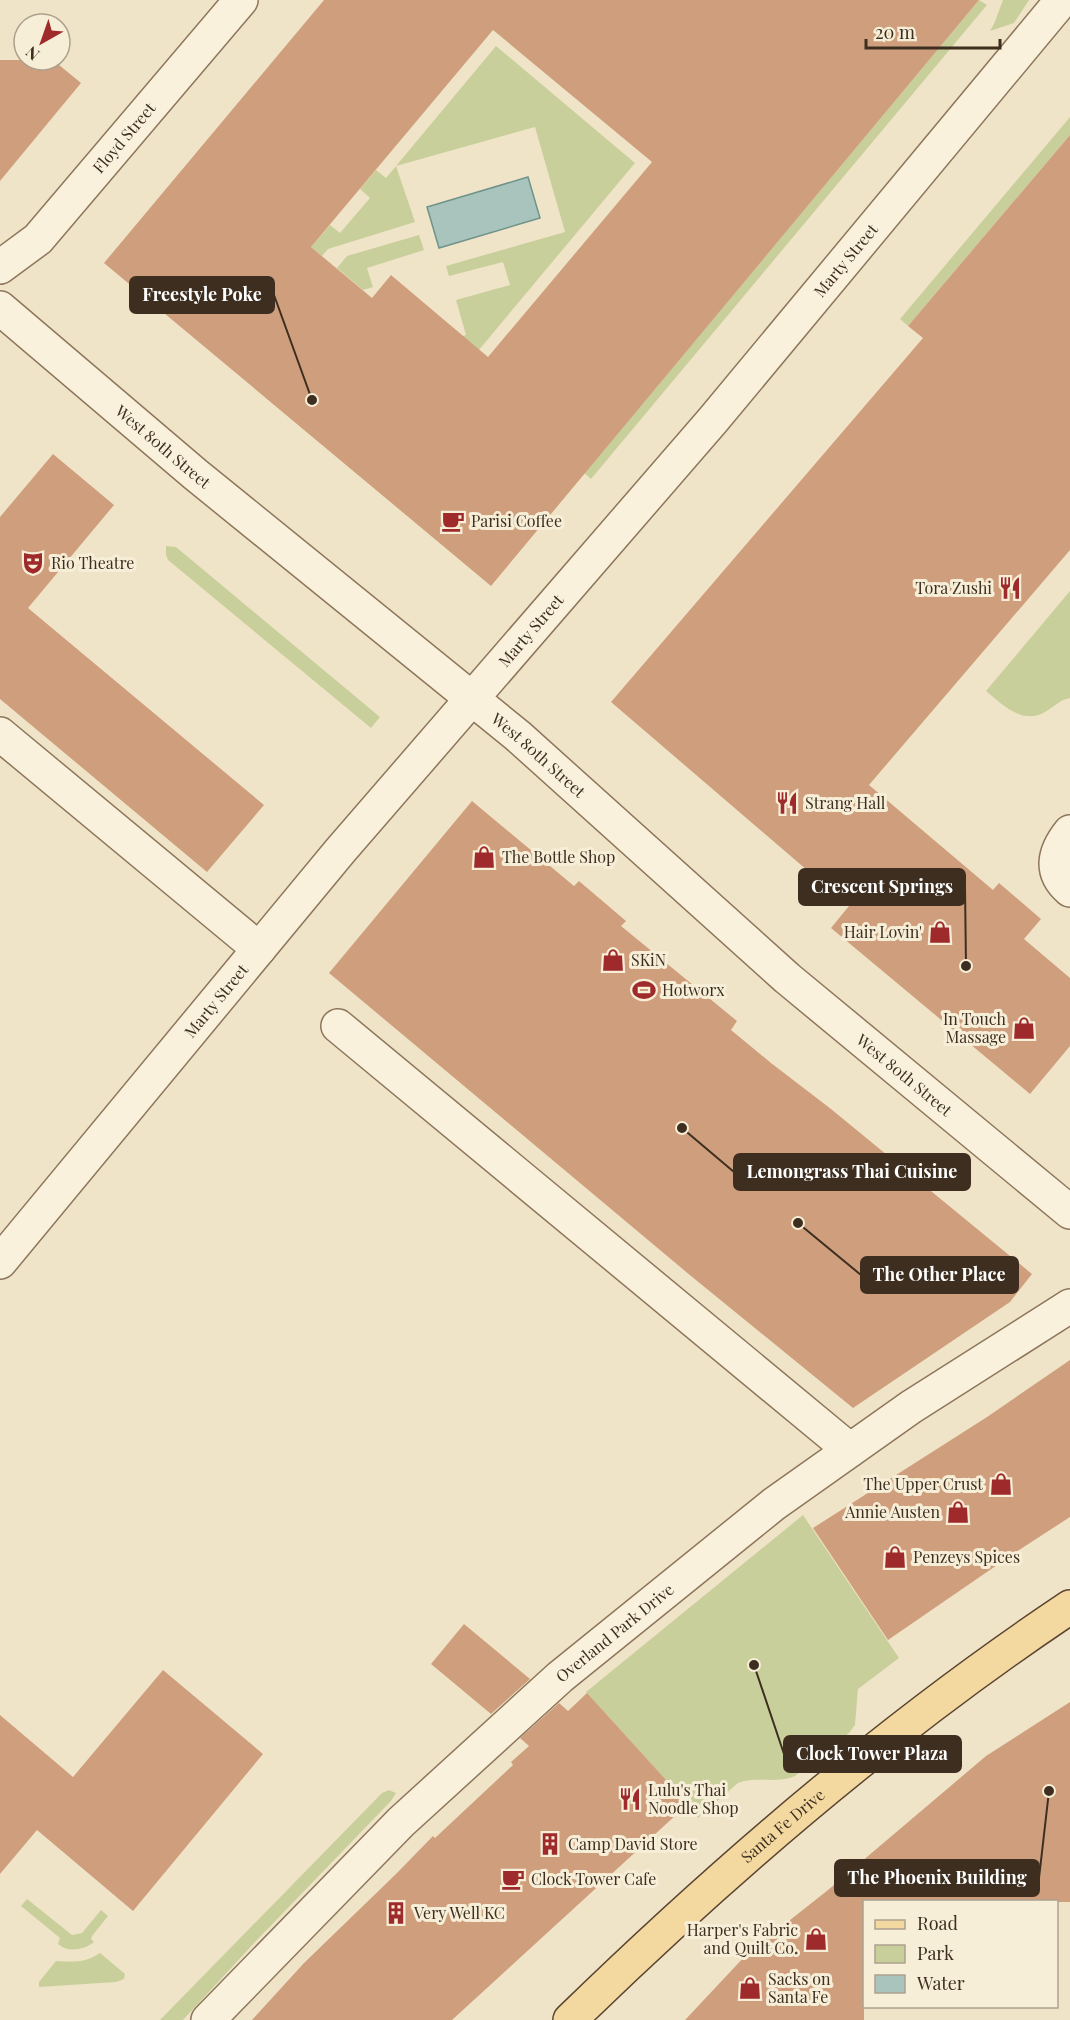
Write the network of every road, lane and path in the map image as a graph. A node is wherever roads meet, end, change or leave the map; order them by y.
1 (241, 0) edge
2 (1062, 0) edge
3 (0, 267) edge
4 (0, 308) edge
5 (472, 699) junction
6 (0, 734) edge
7 (1070, 832) edge
8 (1070, 890) edge
9 (259, 950) junction
10 (338, 1026) dead end
11 (1070, 1212) edge
12 (0, 1262) edge
13 (1070, 1306) edge
14 (850, 1450) junction
15 (1070, 1607) edge
16 (208, 2020) edge
17 (570, 2020) edge

1 - 3 street, Floyd Street
2 - 5 street, Marty Street
4 - 5 street, West 80th Street
5 - 9 street, Marty Street
5 - 11 street, West 80th Street
6 - 9 street
7 - 8 street
9 - 12 street, Marty Street
10 - 14 street
13 - 14 street, Overland Park Drive
14 - 16 street, Overland Park Drive
15 - 17 main road, Santa Fe Drive

